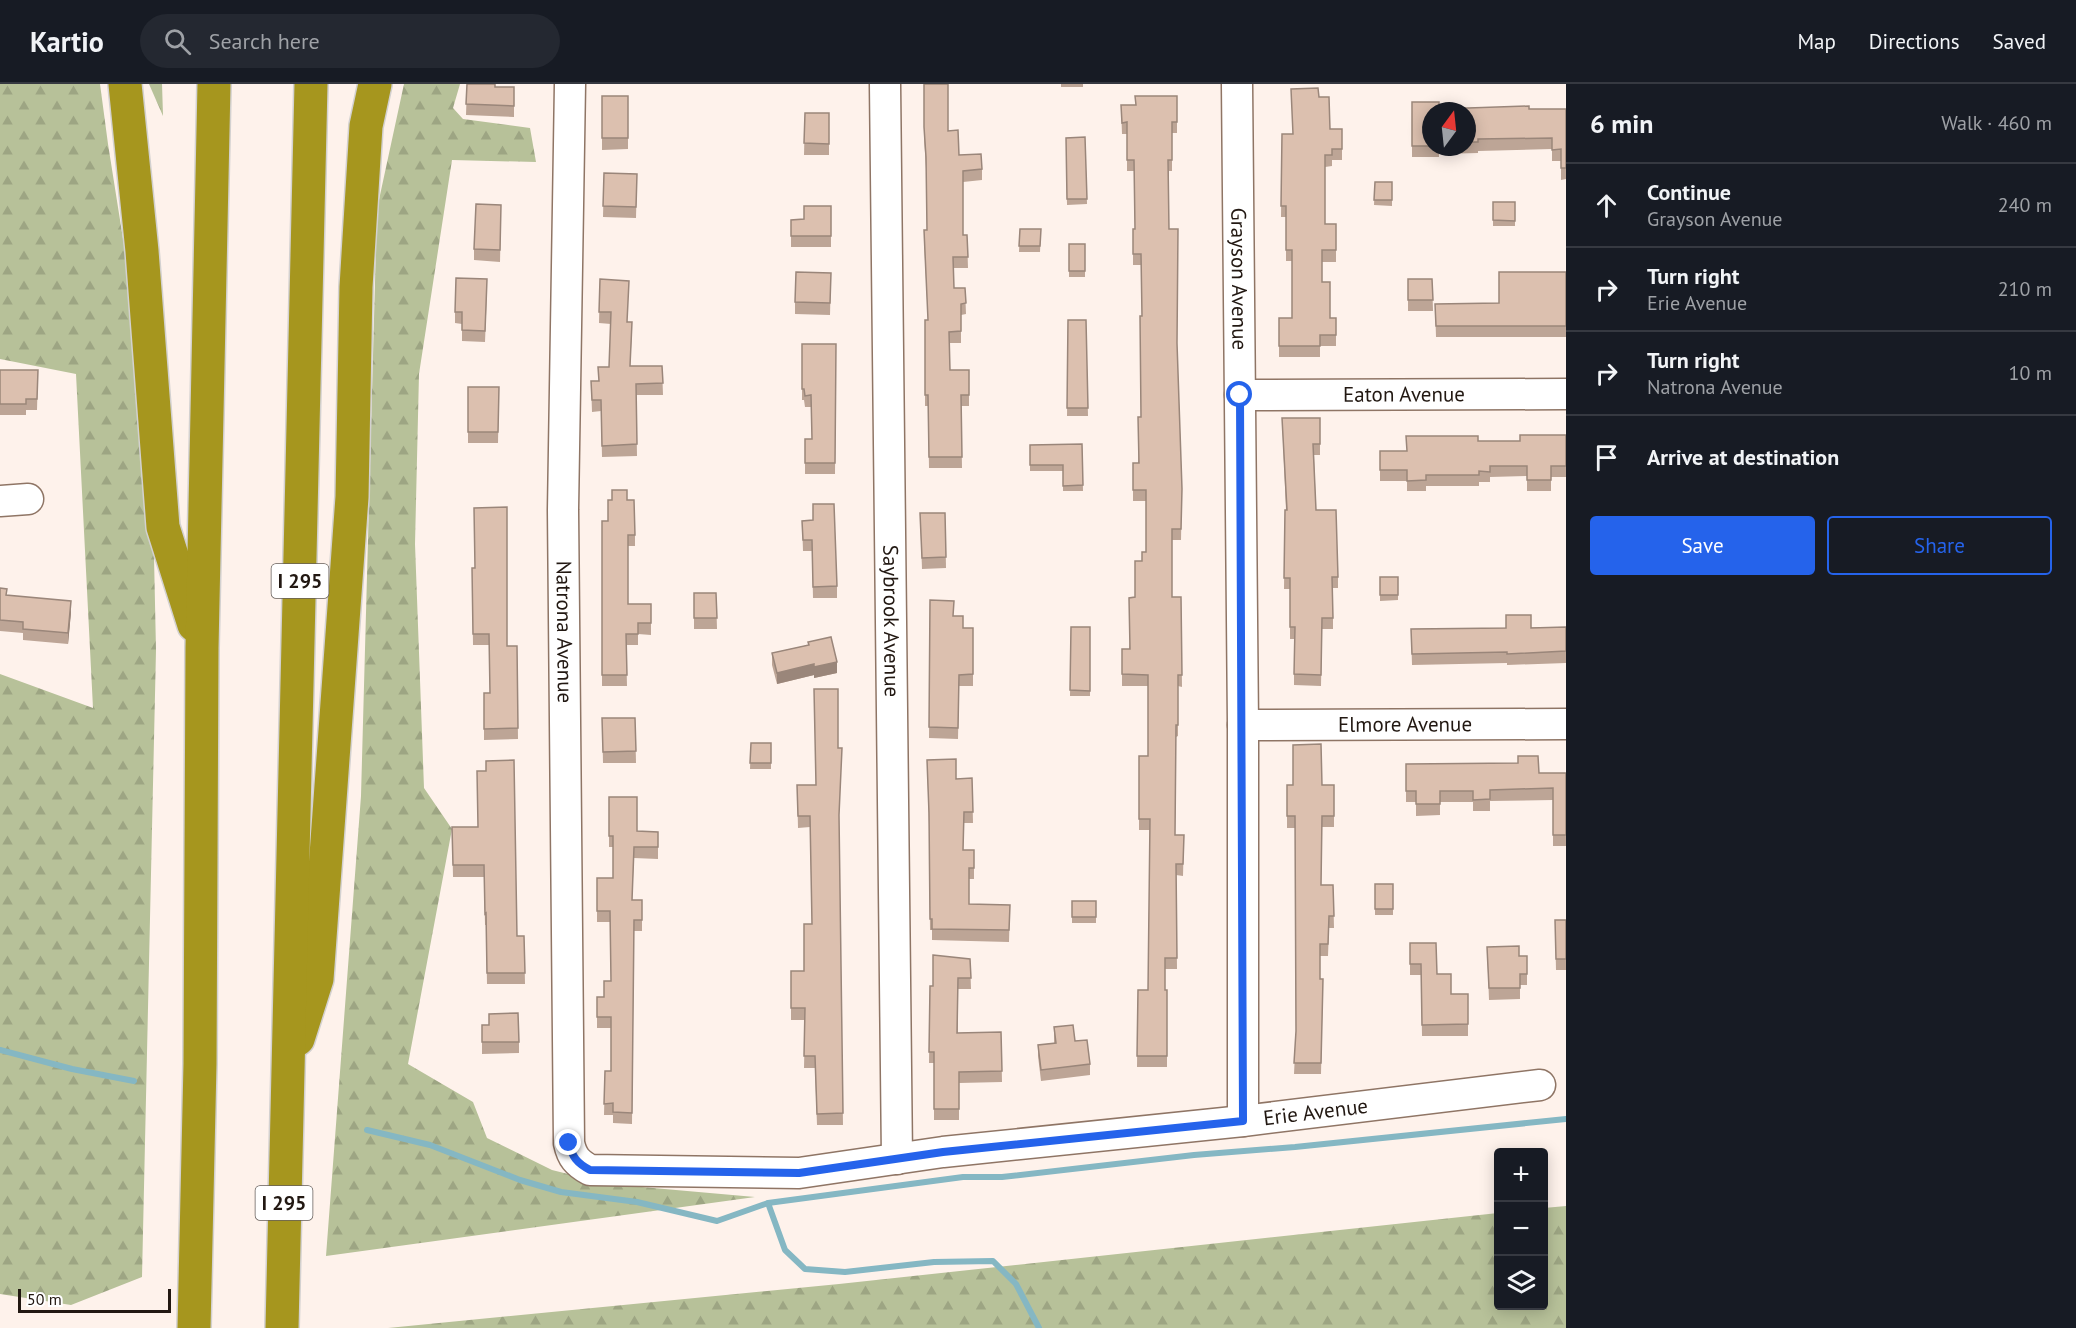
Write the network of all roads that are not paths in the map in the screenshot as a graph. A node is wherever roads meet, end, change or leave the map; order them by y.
1 (125, 84) edge
2 (193, 84) edge
3 (214, 84) edge
4 (311, 84) edge
5 (358, 84) edge
6 (375, 84) edge
7 (570, 84) edge
8 (885, 84) edge
9 (1237, 84) edge
10 (360, 245) junction
11 (1566, 394) edge
12 (1240, 395) junction
13 (204, 530) junction
14 (202, 648) junction
15 (1566, 724) edge
16 (1243, 725) junction
17 (286, 1077) junction
18 (1540, 1085) dead end
19 (1243, 1121) junction
20 (897, 1159) junction
21 (590, 1170) joint
22 (195, 1328) edge
23 (282, 1328) edge

1 - 14 highway
2 - 13 highway
3 - 13 highway
4 - 17 highway, I 295
5 - 10 highway
6 - 10 highway
7 - 21 street, Natrona Avenue
8 - 20 street, Saybrook Avenue
9 - 12 street, Grayson Avenue
10 - 17 highway
11 - 12 street, Eaton Avenue
12 - 16 street, Grayson Avenue
13 - 14 highway
14 - 22 highway
15 - 16 street, Elmore Avenue
16 - 19 street, Grayson Avenue
17 - 23 highway, I 295
18 - 19 street, Erie Avenue
19 - 20 street, Erie Avenue
20 - 21 street, Erie Avenue

